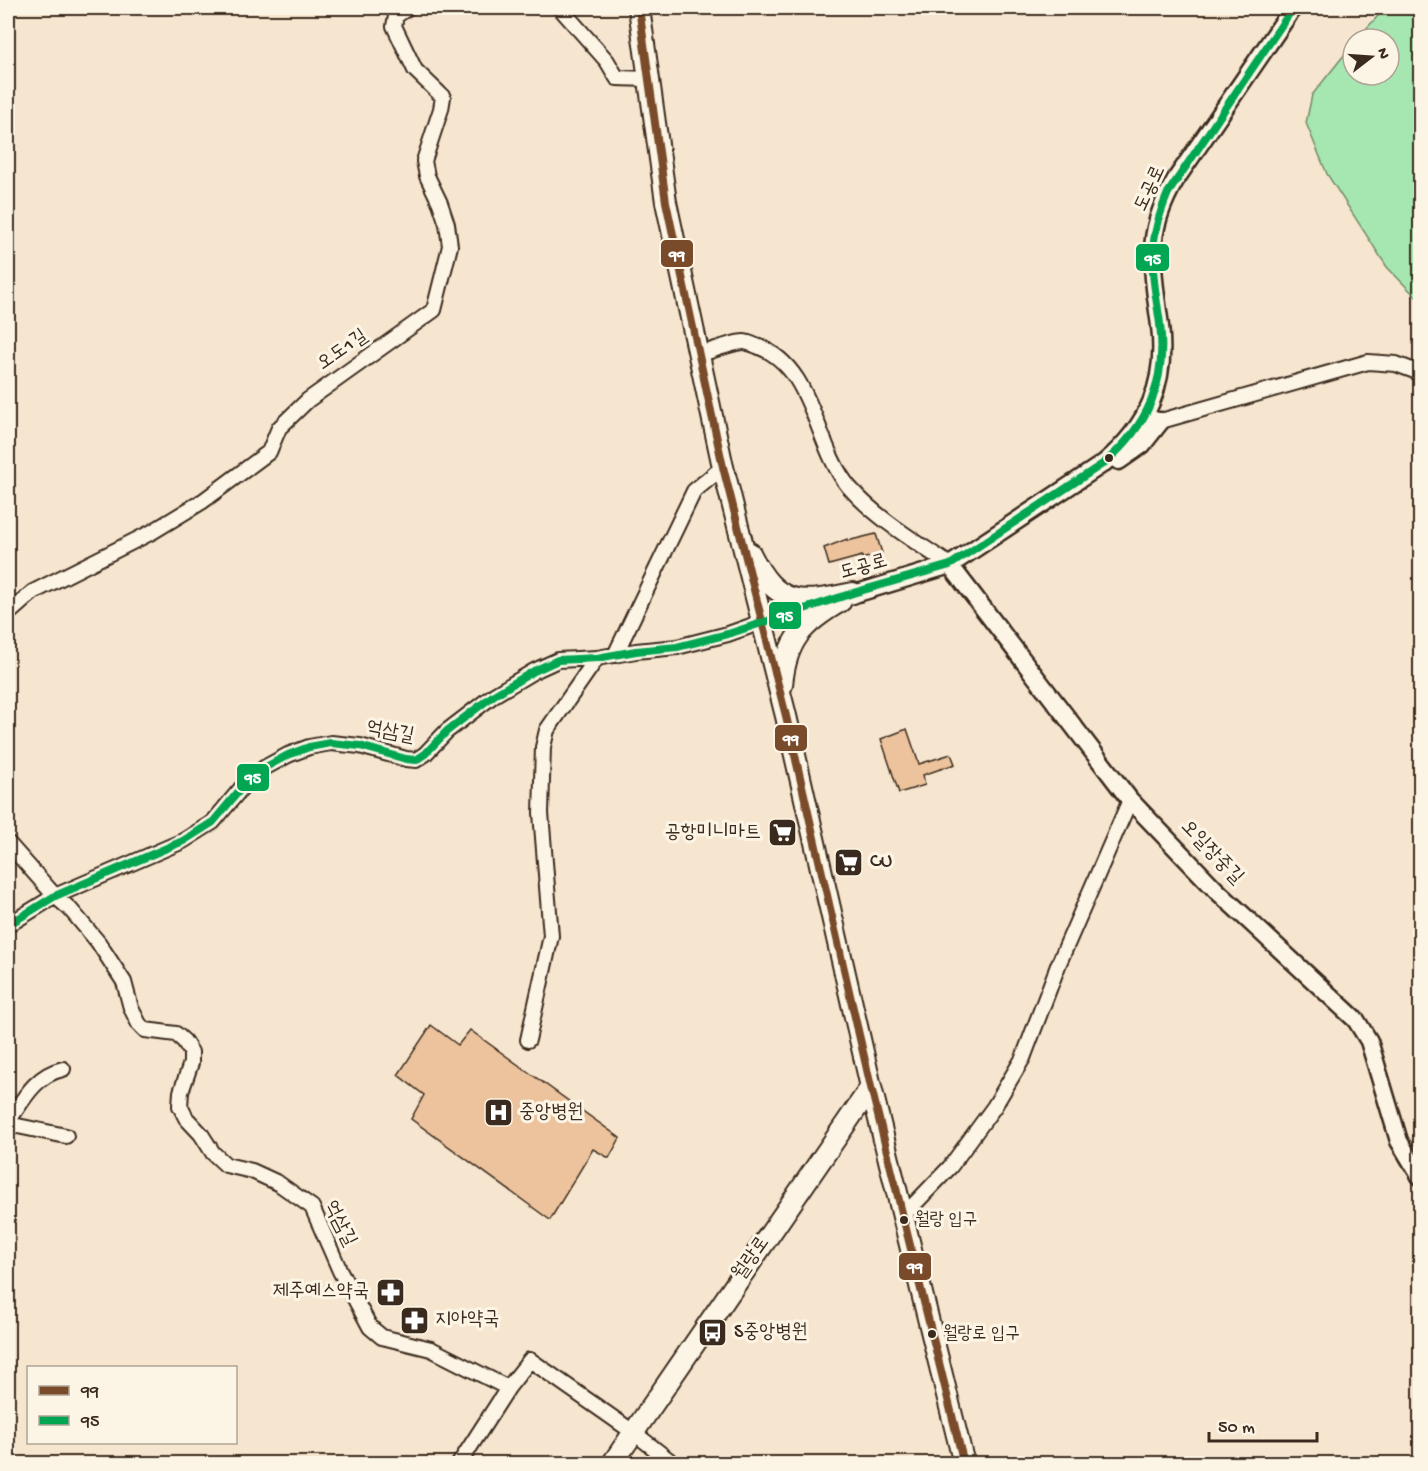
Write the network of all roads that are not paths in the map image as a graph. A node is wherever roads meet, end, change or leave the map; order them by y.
1 (407, 8) edge
2 (560, 8) edge
3 (639, 8) edge
4 (1293, 8) edge
5 (649, 79) junction
6 (700, 354) junction
7 (1420, 373) edge
8 (1153, 419) junction
9 (723, 467) junction
10 (736, 524) junction
11 (950, 565) junction
12 (853, 593) junction
13 (8, 614) edge
14 (762, 621) junction
15 (615, 655) junction
16 (597, 658) junction
17 (786, 717) junction
18 (1130, 800) junction
19 (8, 843) edge
20 (55, 896) junction
21 (8, 925) edge
22 (528, 1040) dead end
23 (63, 1069) dead end
24 (871, 1087) junction
25 (8, 1123) edge
26 (66, 1136) dead end
27 (1420, 1176) edge
28 (902, 1216) junction
29 (508, 1388) junction
30 (633, 1432) junction
31 (459, 1464) edge
32 (612, 1464) edge
33 (674, 1464) edge
34 (964, 1464) edge

1 - 13 street, 오도1길
2 - 5 street
3 - 5 main road
4 - 8 street, 도공로
5 - 6 main road
6 - 9 main road
6 - 11 street
7 - 8 street
8 - 11 street, 도공로
9 - 10 main road
9 - 15 street
10 - 12 main road
10 - 14 main road
11 - 12 street, 도공로
11 - 18 street, 오일장중길
12 - 14 street, 도공로
12 - 17 main road
14 - 15 street, 억삼길
14 - 17 main road
15 - 16 street, 억삼길
16 - 20 street, 억삼길
16 - 22 street
17 - 24 main road
18 - 27 street, 오일장중길
18 - 28 street
19 - 20 street, 억삼길
20 - 21 street, 억삼길
20 - 29 street, 억삼길
23 - 25 street
24 - 28 main road
24 - 30 main road, 월랑로
25 - 26 street
28 - 34 main road
29 - 30 street
29 - 31 street
30 - 32 main road, 월랑로
30 - 33 street

